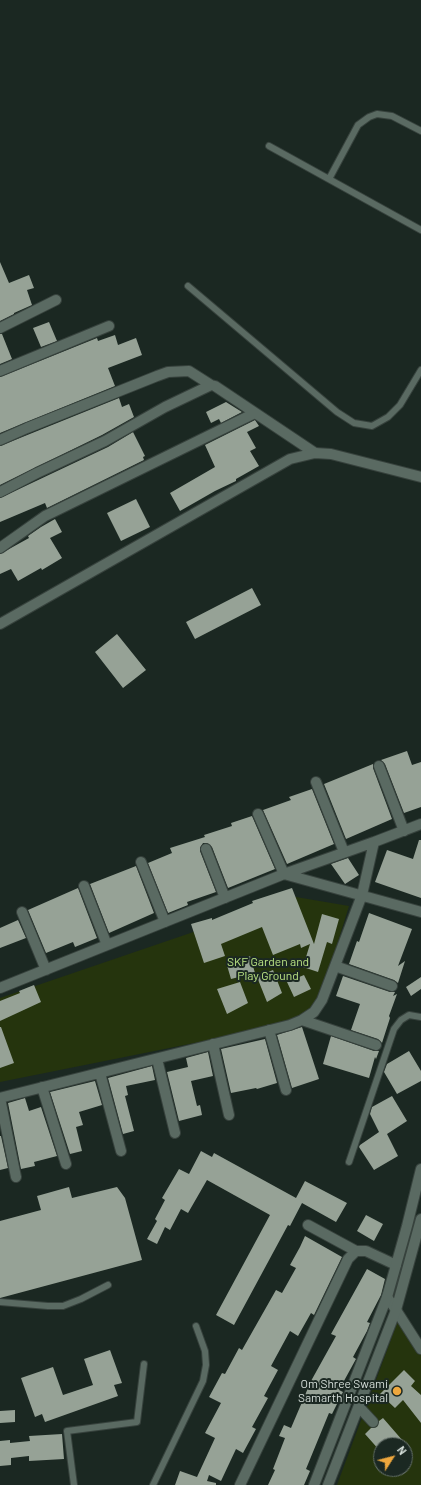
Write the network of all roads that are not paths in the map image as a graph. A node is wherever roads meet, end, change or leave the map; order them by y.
1 (421, 131) edge
2 (269, 146) dead end
3 (329, 179) junction
4 (421, 230) edge
5 (188, 286) dead end
6 (56, 300) dead end
7 (109, 326) dead end
8 (0, 328) edge
9 (421, 370) edge
10 (0, 371) edge
11 (211, 386) junction
12 (255, 413) junction
13 (0, 440) edge
14 (315, 453) junction
15 (421, 477) edge
16 (0, 492) edge
17 (0, 548) edge
18 (0, 624) edge
19 (379, 766) dead end
20 (316, 782) dead end
21 (258, 814) dead end
22 (421, 824) edge
23 (404, 831) junction
24 (374, 842) junction
25 (206, 848) dead end
26 (344, 852) junction
27 (141, 862) dead end
28 (284, 874) junction
29 (84, 886) dead end
30 (362, 895) junction
31 (224, 898) junction
32 (22, 912) dead end
33 (421, 912) edge
34 (165, 922) junction
35 (107, 946) junction
36 (334, 966) junction
37 (46, 970) junction
38 (392, 986) dead end
39 (0, 988) edge
40 (421, 1017) edge
41 (302, 1020) junction
42 (269, 1030) junction
43 (213, 1044) junction
44 (376, 1045) dead end
45 (157, 1059) junction
46 (100, 1073) junction
47 (42, 1087) junction
48 (286, 1090) dead end
49 (0, 1098) edge
50 (229, 1115) dead end
51 (175, 1133) dead end
52 (121, 1151) dead end
53 (349, 1162) dead end
54 (66, 1164) dead end
55 (421, 1169) edge
56 (16, 1177) dead end
57 (421, 1219) edge
58 (308, 1225) dead end
59 (356, 1251) junction
60 (396, 1265) junction
61 (108, 1285) dead end
62 (387, 1297) junction
63 (0, 1302) edge
64 (396, 1310) junction
65 (196, 1326) dead end
66 (421, 1349) edge
67 (144, 1364) dead end
68 (359, 1407) junction
69 (374, 1422) dead end
70 (74, 1485) edge
71 (153, 1485) edge
72 (240, 1485) edge
73 (314, 1485) edge
74 (328, 1485) edge

1 - 3 lane
2 - 3 lane
3 - 4 lane
5 - 9 lane
6 - 8 street
7 - 10 street
11 - 12 street
11 - 13 street
11 - 16 street
12 - 14 street
12 - 17 street
14 - 15 street
14 - 18 street
19 - 23 street
20 - 26 street
21 - 28 street
22 - 23 street
23 - 24 street
24 - 26 street
24 - 30 street
25 - 31 street
26 - 28 street
27 - 34 street
28 - 30 street
28 - 31 street
29 - 35 street
30 - 33 street
30 - 36 street
31 - 34 street
32 - 37 street
34 - 35 street
35 - 37 street
36 - 38 street
36 - 41 street
37 - 39 street
40 - 53 lane
41 - 42 street
41 - 44 street
42 - 43 street
42 - 48 street
43 - 45 street
43 - 50 street
45 - 46 street
45 - 51 street
46 - 47 street
46 - 52 street
47 - 49 street
47 - 54 street
49 - 56 street
55 - 60 street
57 - 64 street
58 - 59 street
59 - 60 street
59 - 72 street
60 - 62 street
61 - 63 lane
62 - 64 street
62 - 73 street
64 - 66 street
64 - 68 street
65 - 71 lane
67 - 70 lane
68 - 69 street
68 - 74 street

